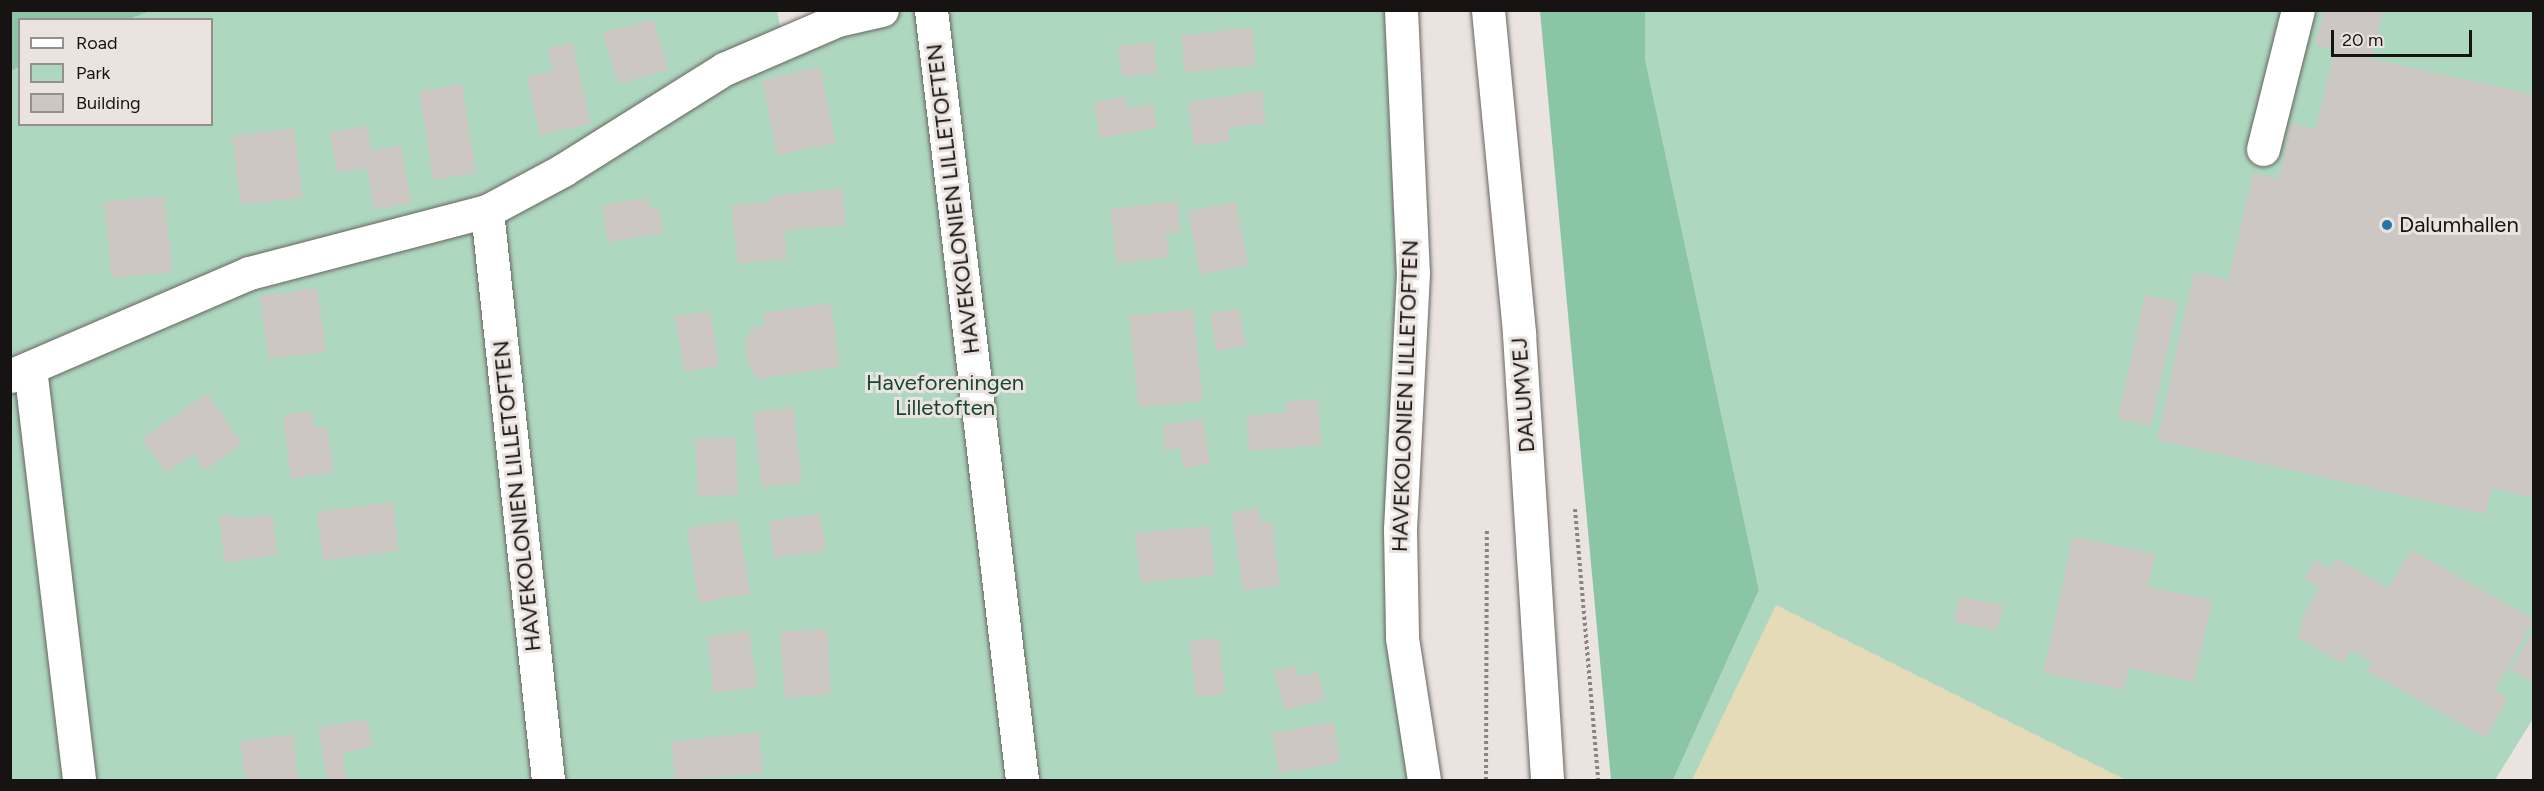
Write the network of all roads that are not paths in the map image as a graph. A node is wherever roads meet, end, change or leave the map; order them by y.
1 (882, 10) edge
2 (931, 10) edge
3 (1401, 10) edge
4 (1488, 10) edge
5 (2298, 10) edge
6 (2263, 149) dead end
7 (487, 211) junction
8 (20, 372) edge
9 (79, 780) edge
10 (548, 780) edge
11 (1022, 780) edge
12 (1424, 780) edge
13 (1547, 780) edge

1 - 7 street
2 - 11 street, HAVEKOLONIEN LILLETOFTEN
3 - 12 street, HAVEKOLONIEN LILLETOFTEN
4 - 13 street, DALUMVEJ
5 - 6 street
7 - 8 street
7 - 10 street, HAVEKOLONIEN LILLETOFTEN
8 - 9 street

